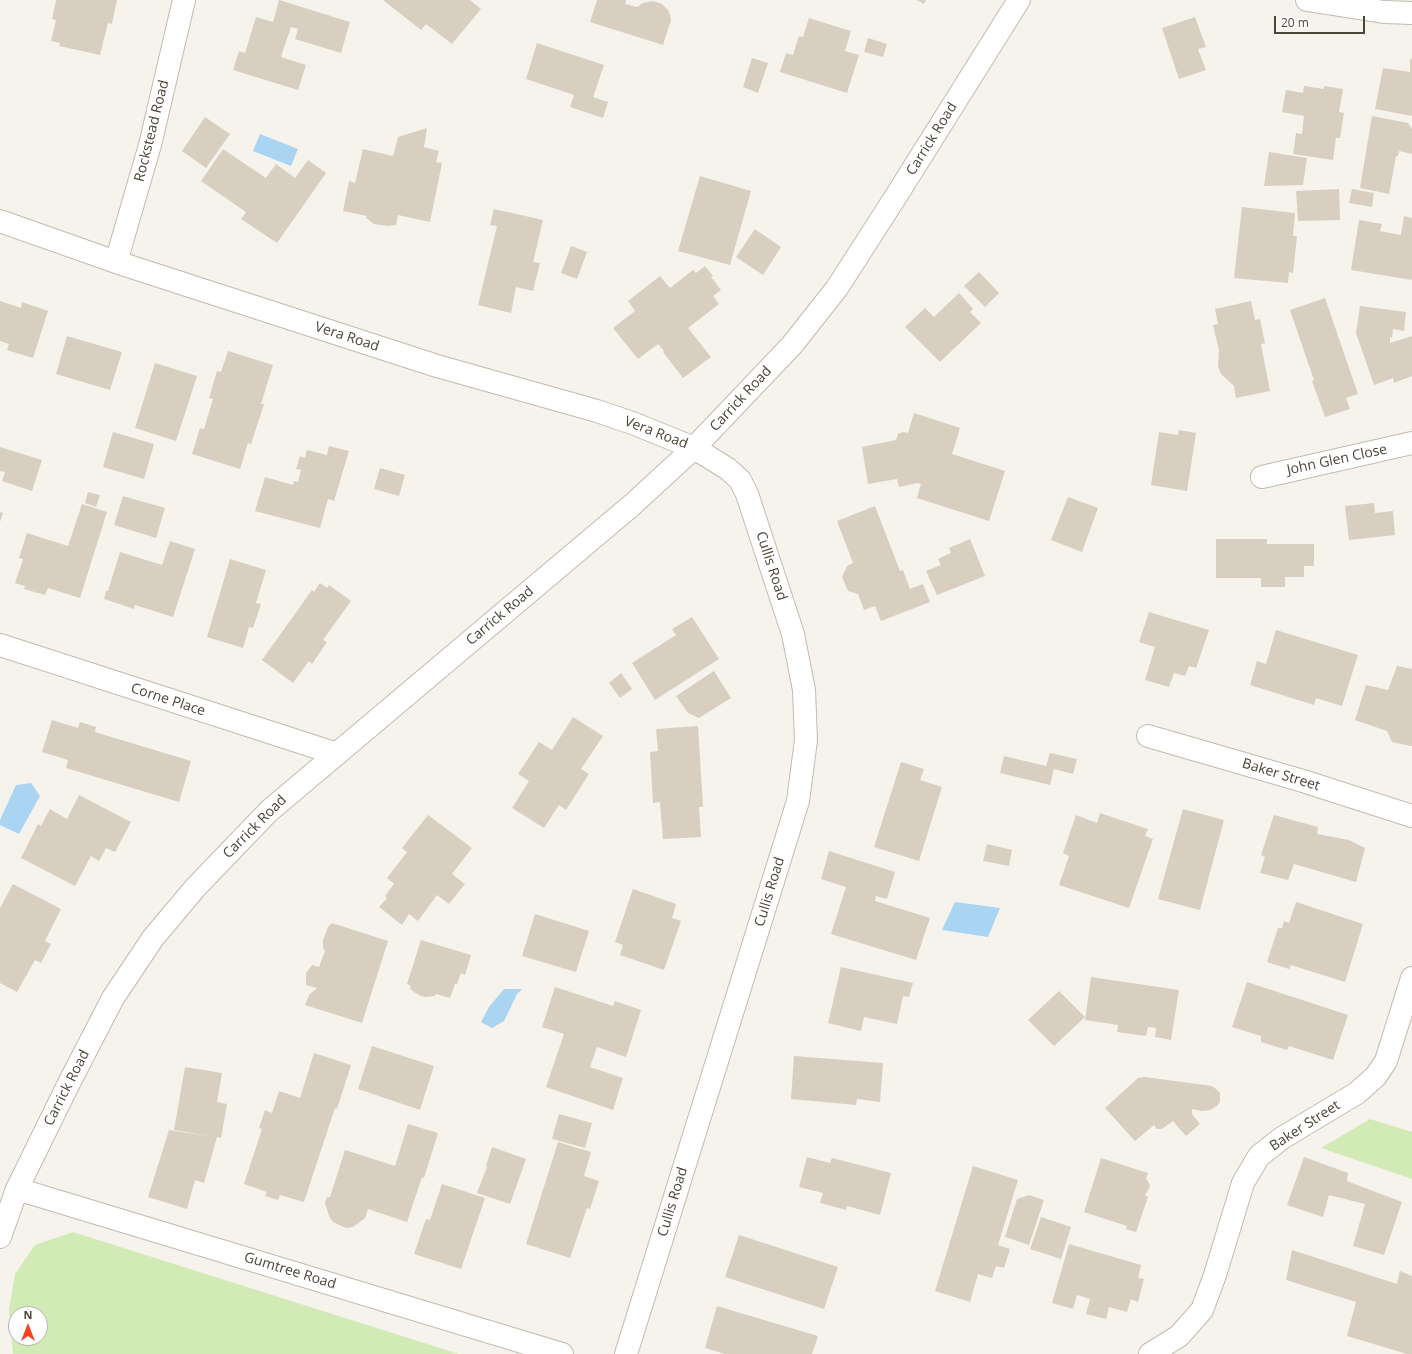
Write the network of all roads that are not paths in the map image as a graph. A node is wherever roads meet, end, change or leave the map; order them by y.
1 (184, 0) edge
2 (1019, 0) edge
3 (1307, 0) edge
4 (1412, 13) edge
5 (0, 221) edge
6 (116, 262) junction
7 (1412, 443) edge
8 (694, 448) junction
9 (1262, 477) dead end
10 (0, 646) edge
11 (1148, 736) dead end
12 (337, 754) junction
13 (1412, 816) edge
14 (1412, 978) edge
15 (17, 1189) junction
16 (0, 1237) edge
17 (562, 1354) edge
18 (626, 1354) edge
19 (1150, 1354) edge

1 - 6 street, Rockstead Road
2 - 8 street, Carrick Road
3 - 4 street
5 - 6 street, Vera Road
6 - 8 street, Vera Road
7 - 9 street, John Glen Close
8 - 12 street, Carrick Road
8 - 18 street, Cullis Road
10 - 12 street, Corne Place
11 - 13 street, Baker Street
12 - 15 street, Carrick Road
14 - 19 street, Baker Street
15 - 16 street, Carrick Road
15 - 17 street, Gumtree Road

